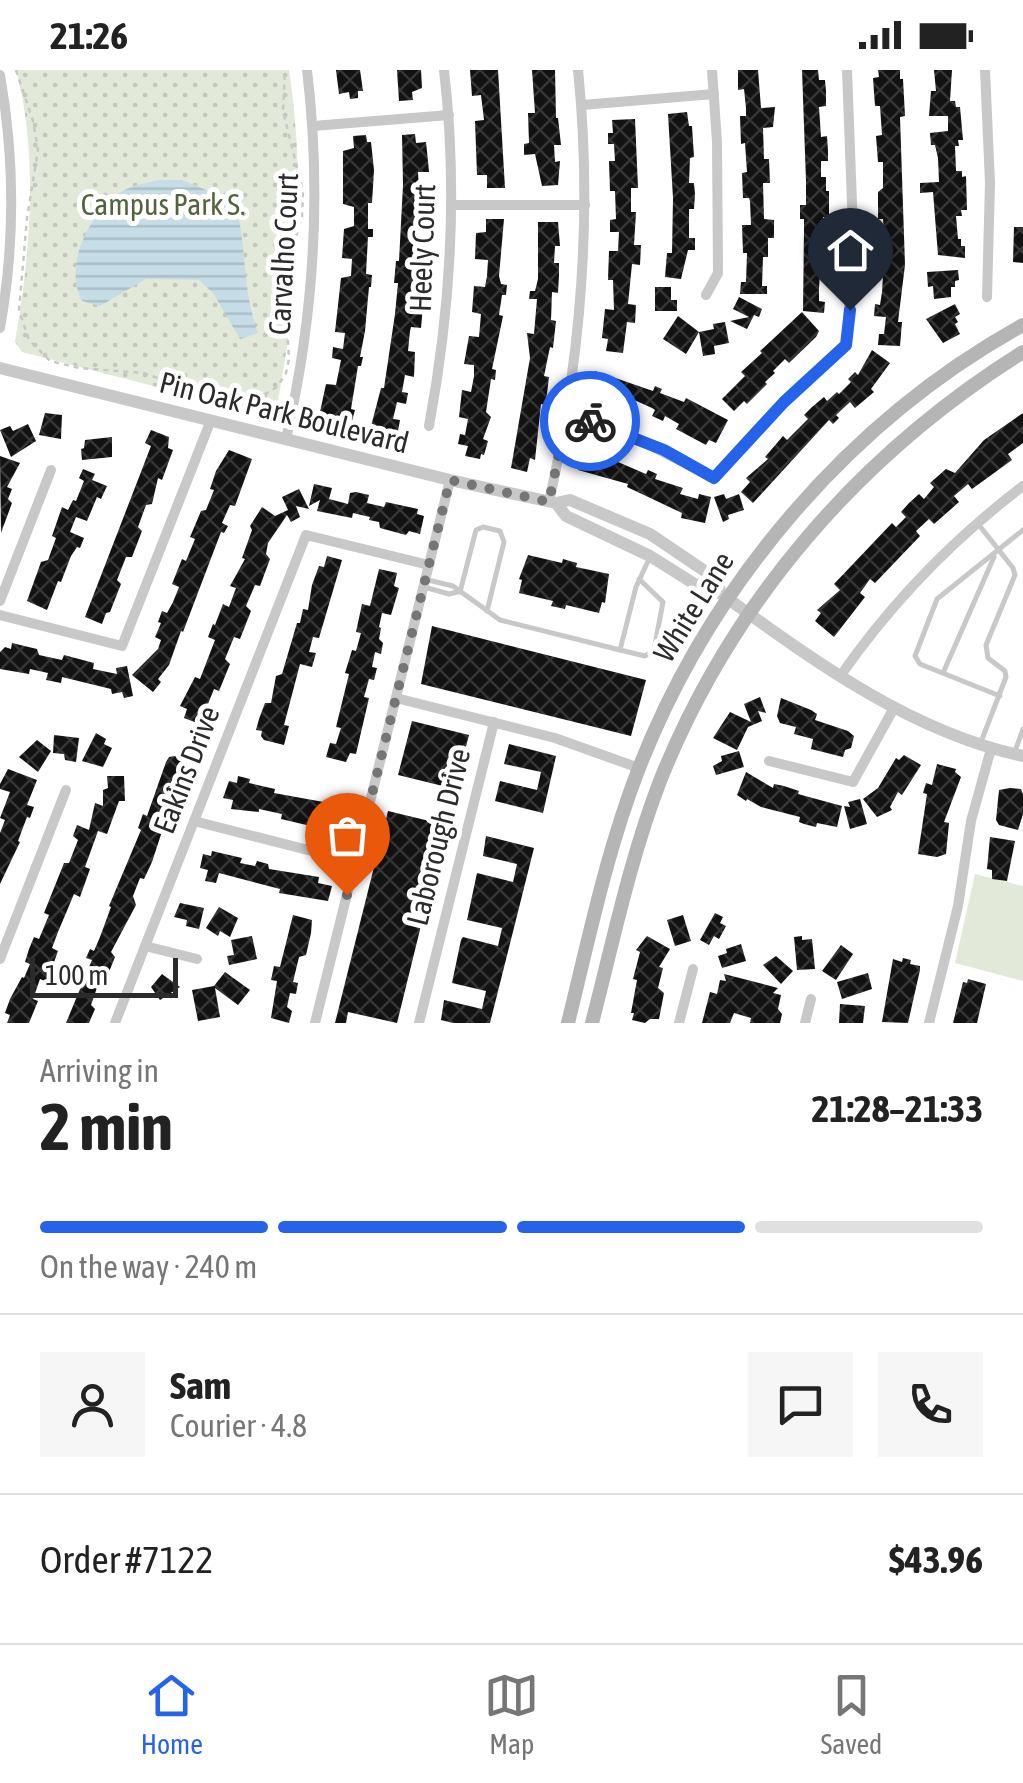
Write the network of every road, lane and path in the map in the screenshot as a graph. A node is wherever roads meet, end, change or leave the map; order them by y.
1 (16, 70) edge
2 (284, 70) edge
3 (307, 70) edge
4 (444, 70) edge
5 (578, 70) edge
6 (712, 70) edge
7 (848, 70) edge
8 (984, 70) edge
9 (0, 75) edge
10 (714, 94) junction
11 (582, 105) junction
12 (449, 115) junction
13 (312, 126) junction
14 (452, 205) junction
15 (585, 205) junction
16 (706, 295) dead end
17 (987, 298) dead end
18 (1023, 325) edge
19 (0, 328) edge
20 (1023, 352) edge
21 (0, 368) edge
22 (567, 414) junction
23 (211, 420) junction
24 (430, 426) dead end
25 (286, 439) junction
26 (51, 470) dead end
27 (450, 480) junction
28 (1023, 486) edge
29 (552, 502) junction
30 (976, 522) junction
31 (1023, 530) edge
32 (997, 552) junction
33 (650, 556) junction
34 (429, 565) junction
35 (638, 579) junction
36 (425, 583) junction
37 (459, 592) junction
38 (724, 596) junction
39 (0, 600) edge
40 (487, 612) junction
41 (748, 614) junction
42 (0, 615) edge
43 (620, 650) junction
44 (943, 673) junction
45 (841, 674) junction
46 (1000, 696) junction
47 (396, 698) junction
48 (894, 708) junction
49 (494, 722) junction
50 (1023, 729) edge
51 (985, 747) junction
52 (1018, 755) edge
53 (769, 761) dead end
54 (640, 768) junction
55 (66, 790) dead end
56 (194, 822) junction
57 (355, 862) junction
58 (0, 923) edge
59 (12, 928) junction
60 (145, 946) junction
61 (0, 959) edge
62 (197, 959) dead end
63 (693, 969) dead end
64 (812, 999) dead end
65 (115, 1023) edge
66 (314, 1023) edge
67 (418, 1023) edge
68 (568, 1023) edge
69 (592, 1023) edge
70 (679, 1023) edge
71 (805, 1023) edge
72 (929, 1023) edge

1 - 2 path
3 - 13 street, Carvalho Court
4 - 12 street, Heely Court
5 - 11 street
6 - 10 street
7 - 22 street
8 - 17 street
9 - 19 street
10 - 11 street
10 - 16 street
11 - 15 street
12 - 13 street
12 - 14 street, Heely Court
13 - 25 street, Carvalho Court
14 - 15 street
14 - 24 street, Heely Court
15 - 22 street
18 - 38 main road, White Lane
20 - 41 main road, White Lane
21 - 23 street, Pin Oak Park Boulevard
22 - 29 street
23 - 25 street, Pin Oak Park Boulevard
23 - 42 street
25 - 27 street, Pin Oak Park Boulevard
26 - 39 street
27 - 29 street, Pin Oak Park Boulevard
27 - 34 street
28 - 30 street
29 - 33 street, Pin Oak Park Boulevard
29 - 38 street, Pin Oak Park Boulevard
30 - 32 lane
30 - 45 street
31 - 32 lane
32 - 44 lane
32 - 44 lane
32 - 46 lane
33 - 35 lane
33 - 38 street, Pin Oak Park Boulevard
34 - 36 street
34 - 56 street, Eakins Drive
35 - 43 lane
35 - 43 lane
36 - 37 lane
36 - 47 street
37 - 40 lane
37 - 40 lane
38 - 41 street, Pin Oak Park Boulevard
38 - 54 main road, White Lane
40 - 43 lane
41 - 45 street, Pin Oak Park Boulevard
41 - 69 main road, White Lane
44 - 46 lane
45 - 48 street, Pin Oak Park Boulevard
46 - 51 lane
47 - 49 street
47 - 57 street
48 - 51 street, Pin Oak Park Boulevard
48 - 53 street
49 - 54 street
49 - 67 street, Laborough Drive
50 - 52 lane
51 - 52 street, Pin Oak Park Boulevard
51 - 72 street
54 - 68 main road, White Lane
55 - 59 street
56 - 57 street
56 - 60 street, Eakins Drive
57 - 66 street
58 - 59 street
59 - 61 street
60 - 62 street
60 - 65 street, Eakins Drive
63 - 70 street
64 - 71 street

